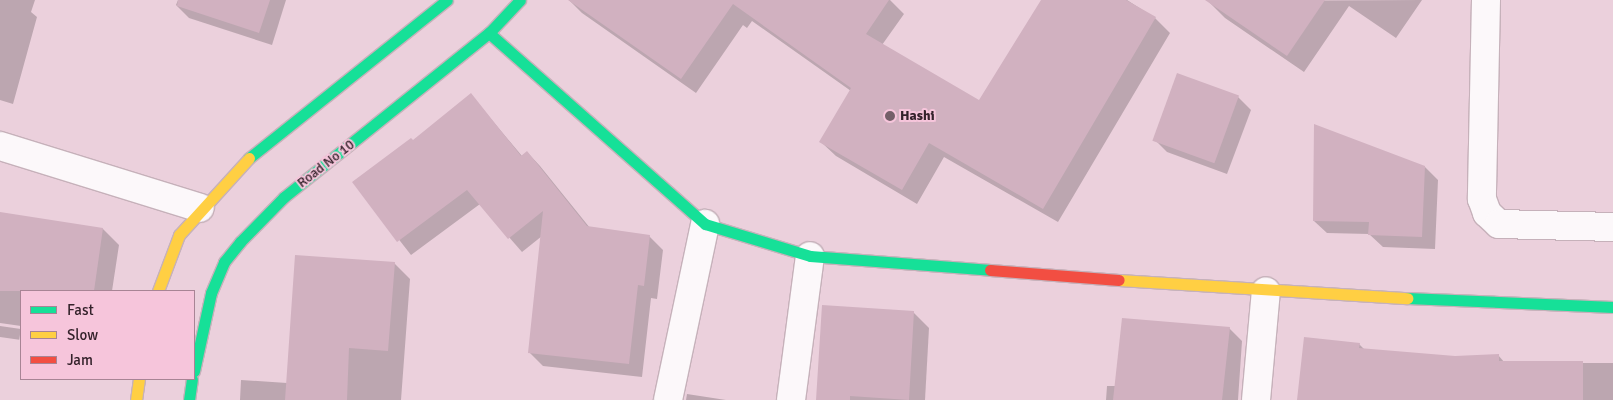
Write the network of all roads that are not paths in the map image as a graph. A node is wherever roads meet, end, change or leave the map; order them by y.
1 (447, 0) edge
2 (520, 0) edge
3 (1486, 0) edge
4 (489, 33) junction
5 (0, 146) edge
6 (200, 208) junction
7 (705, 224) junction
8 (1613, 227) edge
9 (810, 256) junction
10 (158, 290) edge
11 (1266, 291) junction
12 (1613, 307) edge
13 (195, 366) edge
14 (139, 380) edge
15 (192, 380) edge
16 (136, 400) edge
17 (189, 400) edge
18 (668, 400) edge
19 (791, 400) edge
20 (1256, 400) edge

1 - 6 street
2 - 4 street, Road No 10
3 - 8 street
4 - 7 street
4 - 13 street, Road No 10
5 - 6 street
6 - 10 street
7 - 9 street
7 - 18 street
9 - 11 street
9 - 19 street
11 - 12 street
11 - 20 street
14 - 16 street
15 - 17 street

